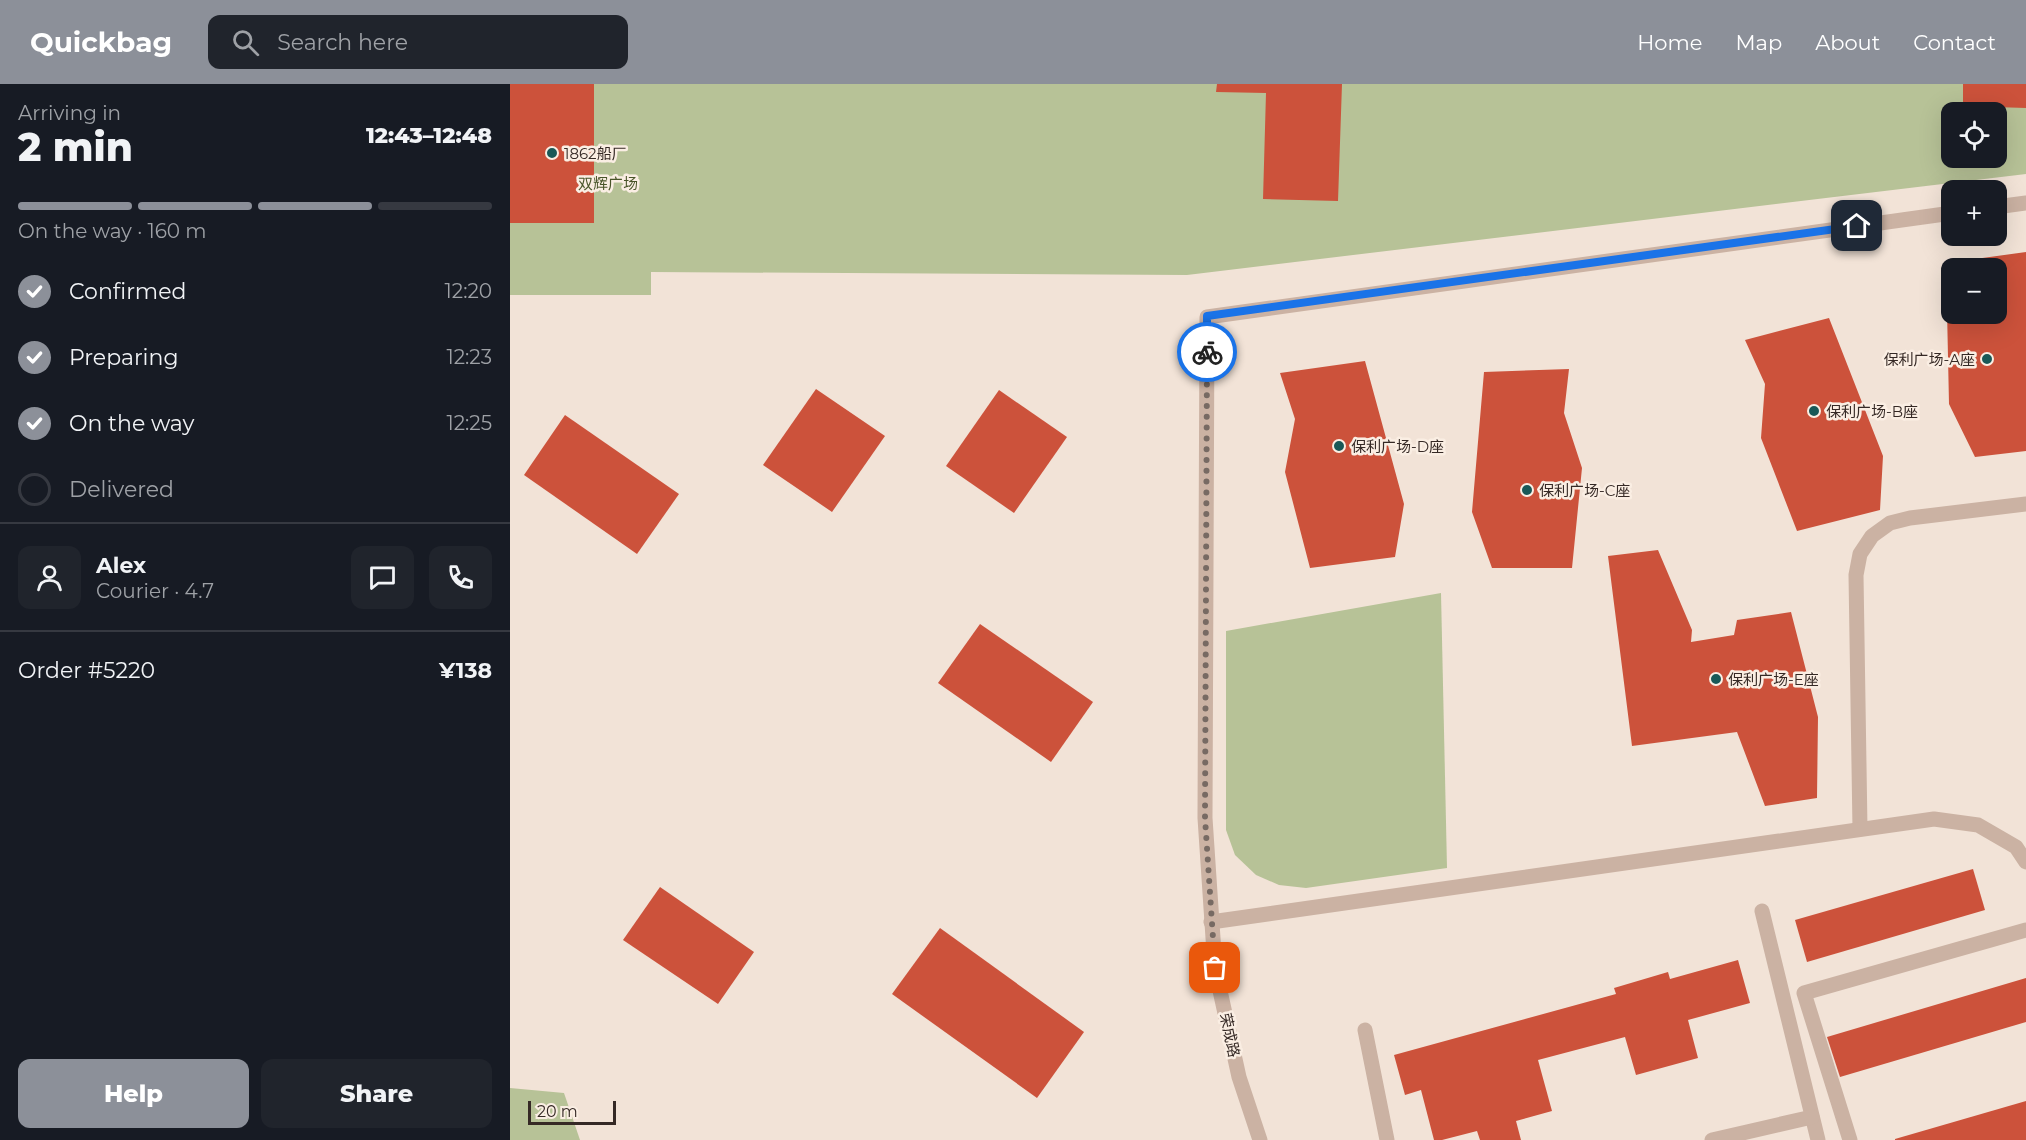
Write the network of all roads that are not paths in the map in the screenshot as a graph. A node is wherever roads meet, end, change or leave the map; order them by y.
1 (2026, 203) edge
2 (2007, 206) edge
3 (1941, 215) edge
4 (2026, 504) edge
5 (1860, 829) junction
6 (2026, 862) edge
7 (1762, 911) dead end
8 (1211, 922) junction
9 (2026, 930) edge
10 (1365, 1030) dead end
11 (1812, 1117) junction
12 (1260, 1140) edge
13 (1387, 1140) edge
14 (1712, 1140) edge
15 (1818, 1140) edge
16 (1850, 1140) edge

1 - 2 street
3 - 8 street, 荣成路
4 - 5 street
5 - 6 street
5 - 8 street
7 - 11 street
8 - 12 street, 荣成路
9 - 16 street
10 - 13 street
11 - 14 street
11 - 15 street

